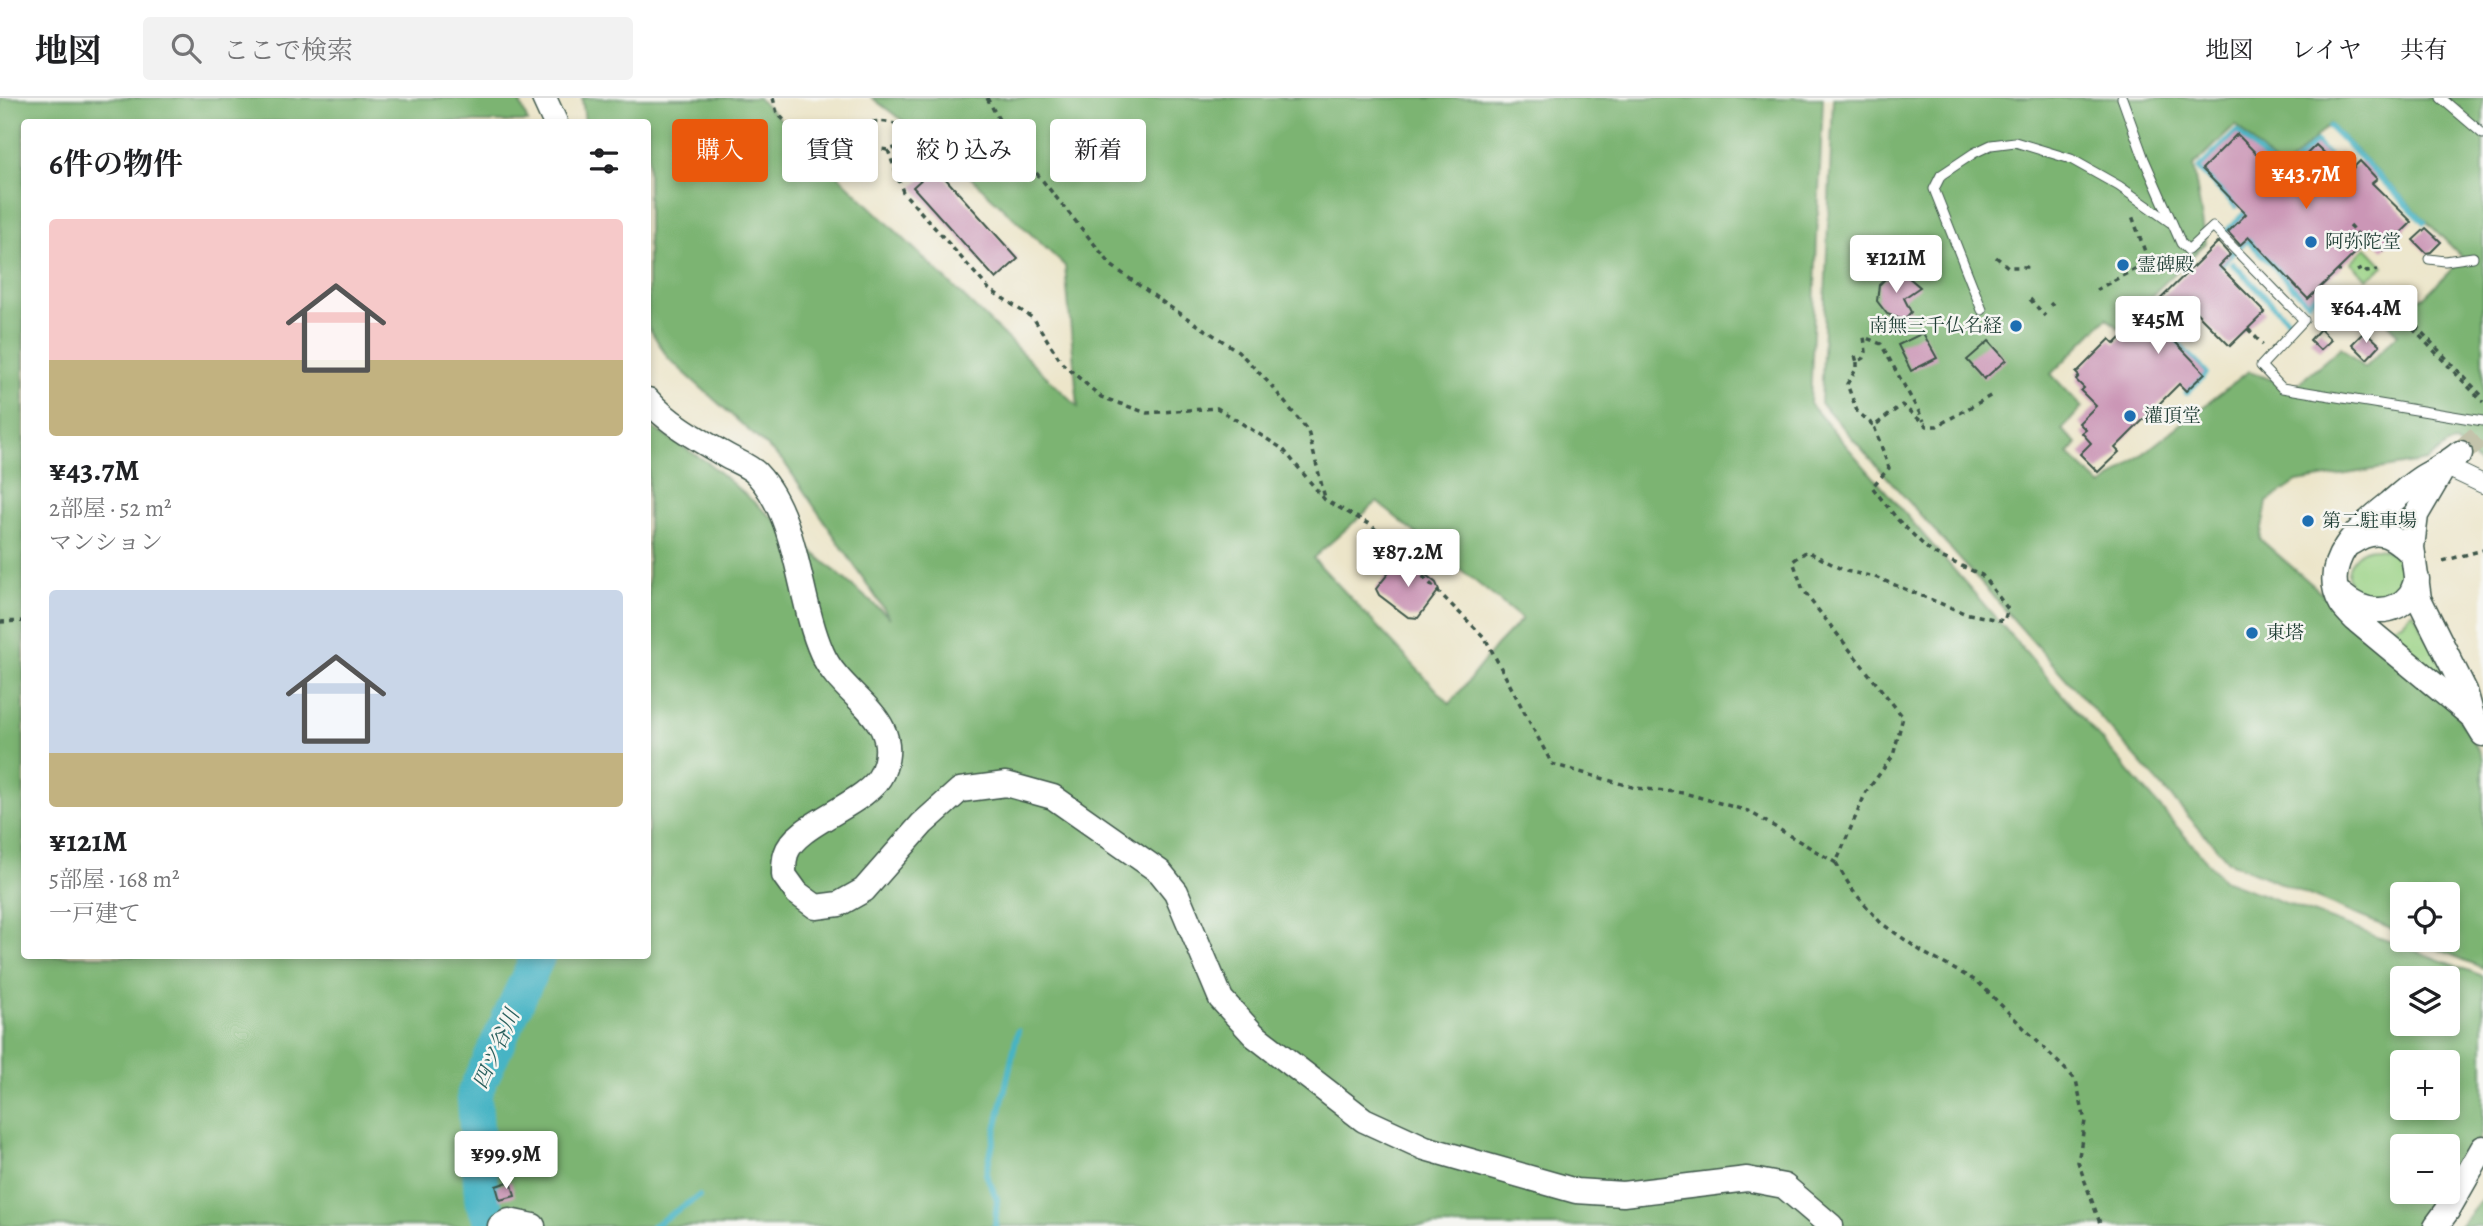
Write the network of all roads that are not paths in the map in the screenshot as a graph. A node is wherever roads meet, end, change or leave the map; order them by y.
1 (544, 98) edge
2 (2122, 98) edge
3 (2441, 98) edge
4 (554, 119) edge
5 (2483, 134) edge
6 (2172, 223) junction
7 (2473, 257) dead end
8 (2429, 259) dead end
9 (1982, 310) dead end
10 (651, 402) edge
11 (2483, 421) edge
12 (2453, 460) junction
13 (2483, 484) edge
14 (2345, 548) junction
15 (2413, 555) junction
16 (2417, 579) junction
17 (2337, 591) junction
18 (2478, 725) edge
19 (2483, 1148) edge
20 (1831, 1226) edge
21 (2435, 1226) edge

1 - 4 street
2 - 6 lane
3 - 5 lane
6 - 9 lane
6 - 11 lane
7 - 8 lane
10 - 20 street
12 - 13 street
12 - 14 street
12 - 15 street
14 - 15 street
14 - 17 street
15 - 16 street
16 - 17 street
16 - 18 street
17 - 18 street
19 - 21 street

